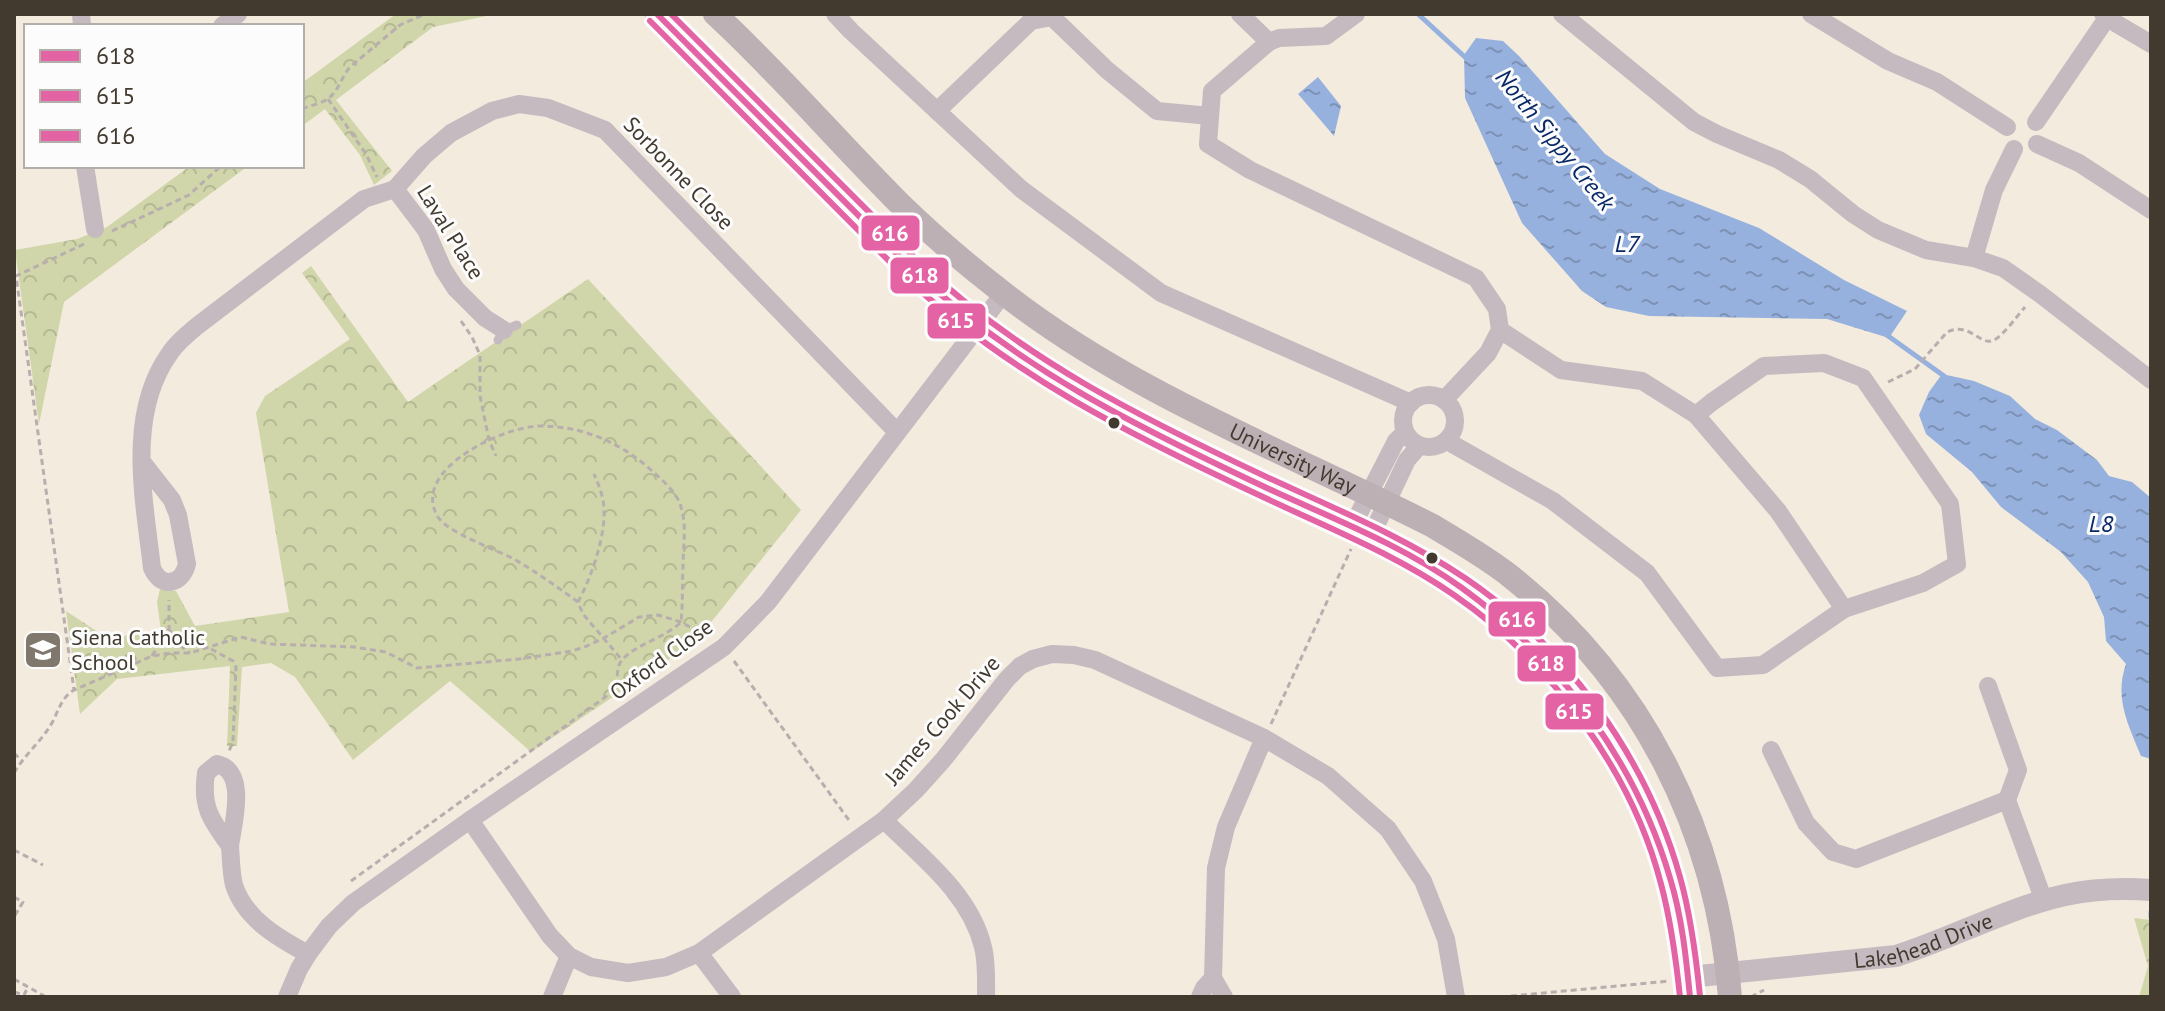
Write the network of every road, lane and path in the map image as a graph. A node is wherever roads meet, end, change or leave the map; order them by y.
1 (425, 14) edge
2 (657, 14) edge
3 (715, 14) edge
4 (835, 14) edge
5 (1240, 14) edge
6 (1356, 14) edge
7 (1562, 14) edge
8 (1811, 14) edge
9 (1040, 16) edge
10 (2105, 16) edge
11 (1269, 42) junction
12 (2151, 44) edge
13 (304, 108) edge
14 (937, 111) junction
15 (1210, 116) junction
16 (2036, 122) junction
17 (2007, 127) junction
18 (2037, 144) junction
19 (2014, 149) junction
20 (86, 168) edge
21 (219, 168) edge
22 (395, 189) junction
23 (2151, 210) edge
24 (102, 230) joint
25 (83, 244) dead end
26 (1974, 258) junction
27 (15, 276) edge
28 (1003, 294) junction
29 (2040, 294) junction
30 (978, 326) junction
31 (1500, 330) junction
32 (506, 332) dead end
33 (1863, 378) junction
34 (2151, 380) edge
35 (1444, 400) junction
36 (1411, 403) junction
37 (1696, 415) junction
38 (897, 432) junction
39 (1405, 432) junction
40 (1447, 441) junction
41 (1419, 446) junction
42 (143, 463) junction
43 (594, 474) dead end
44 (1378, 499) junction
45 (1361, 531) junction
46 (170, 582) junction
47 (578, 602) junction
48 (1844, 609) junction
49 (681, 622) junction
50 (169, 629) junction
51 (604, 638) junction
52 (724, 647) junction
53 (210, 648) junction
54 (190, 653) junction
55 (152, 656) junction
56 (622, 660) junction
57 (1988, 686) dead end
58 (74, 690) junction
59 (1264, 738) junction
60 (1771, 750) dead end
61 (14, 753) edge
62 (22, 761) junction
63 (223, 765) junction
64 (14, 773) edge
65 (2007, 800) junction
66 (470, 820) junction
67 (884, 820) junction
68 (860, 836) junction
69 (230, 846) junction
70 (14, 850) edge
71 (43, 865) dead end
72 (347, 885) dead end
73 (2151, 890) edge
74 (14, 897) edge
75 (2044, 901) junction
76 (14, 917) edge
77 (699, 953) junction
78 (308, 954) junction
79 (569, 956) junction
80 (1213, 978) junction
81 (14, 979) edge
82 (1729, 985) edge
83 (28, 987) junction
84 (1689, 987) edge
85 (14, 992) edge
86 (26, 996) edge
87 (46, 997) edge
88 (287, 997) edge
89 (552, 997) edge
90 (732, 997) edge
91 (986, 997) edge
92 (1200, 997) edge
93 (1224, 997) edge
94 (1456, 997) edge
95 (1501, 997) edge

1 - 13 path
2 - 30 main road, University Way
3 - 28 main road, University Way
4 - 14 street
5 - 11 street
6 - 11 street
7 - 26 street
8 - 17 street
9 - 14 street
9 - 15 street
10 - 12 street
10 - 16 street
11 - 15 street
14 - 36 street
15 - 31 street
16 - 17 street
16 - 18 street
17 - 19 street
18 - 19 street
18 - 23 street
19 - 26 street
20 - 24 street
21 - 24 path
22 - 32 street, Laval Place
22 - 38 street, Sorbonne Close
22 - 42 street, Sorbonne Close
25 - 27 path
26 - 29 street
27 - 58 path
28 - 30 street, Oxford Close
28 - 44 main road, University Way
29 - 33 path
29 - 34 street
30 - 38 street, Oxford Close
30 - 45 main road, University Way
31 - 35 street
31 - 37 street
33 - 37 street
33 - 48 street
35 - 36 street
35 - 40 street
36 - 39 street
37 - 48 street
38 - 52 street, Oxford Close
39 - 41 street
39 - 44 street
40 - 41 street
40 - 48 street
41 - 44 street
42 - 46 street, Sorbonne Close
42 - 46 street
43 - 47 path
44 - 45 street
44 - 82 main road, University Way
45 - 59 path
45 - 84 main road, University Way
46 - 50 path
47 - 49 path
47 - 51 path
49 - 51 path
49 - 52 path
49 - 56 path
50 - 54 path
50 - 55 path
51 - 53 path
51 - 56 path
52 - 66 street, Oxford Close
52 - 68 path
53 - 54 path
53 - 63 path
54 - 55 path
55 - 58 path
56 - 72 path
57 - 65 street
58 - 62 path
59 - 67 street, James Cook Drive
59 - 80 street
59 - 94 street, James Cook Drive
60 - 65 street
61 - 62 path
62 - 64 path
63 - 69 street
63 - 69 street
65 - 75 street
66 - 78 street, Oxford Close
66 - 79 street, James Cook Drive
67 - 68 street, James Cook Drive
67 - 91 street
68 - 77 street, James Cook Drive
69 - 78 street
70 - 71 path
73 - 75 street, Lakehead Drive
74 - 76 path
75 - 82 street, Lakehead Drive
77 - 79 street, James Cook Drive
77 - 90 street
78 - 88 street, Oxford Close
79 - 89 street
80 - 92 street
80 - 93 street
81 - 83 path
82 - 84 street, Lakehead Drive
83 - 86 path
83 - 87 path
84 - 95 path
85 - 86 path

